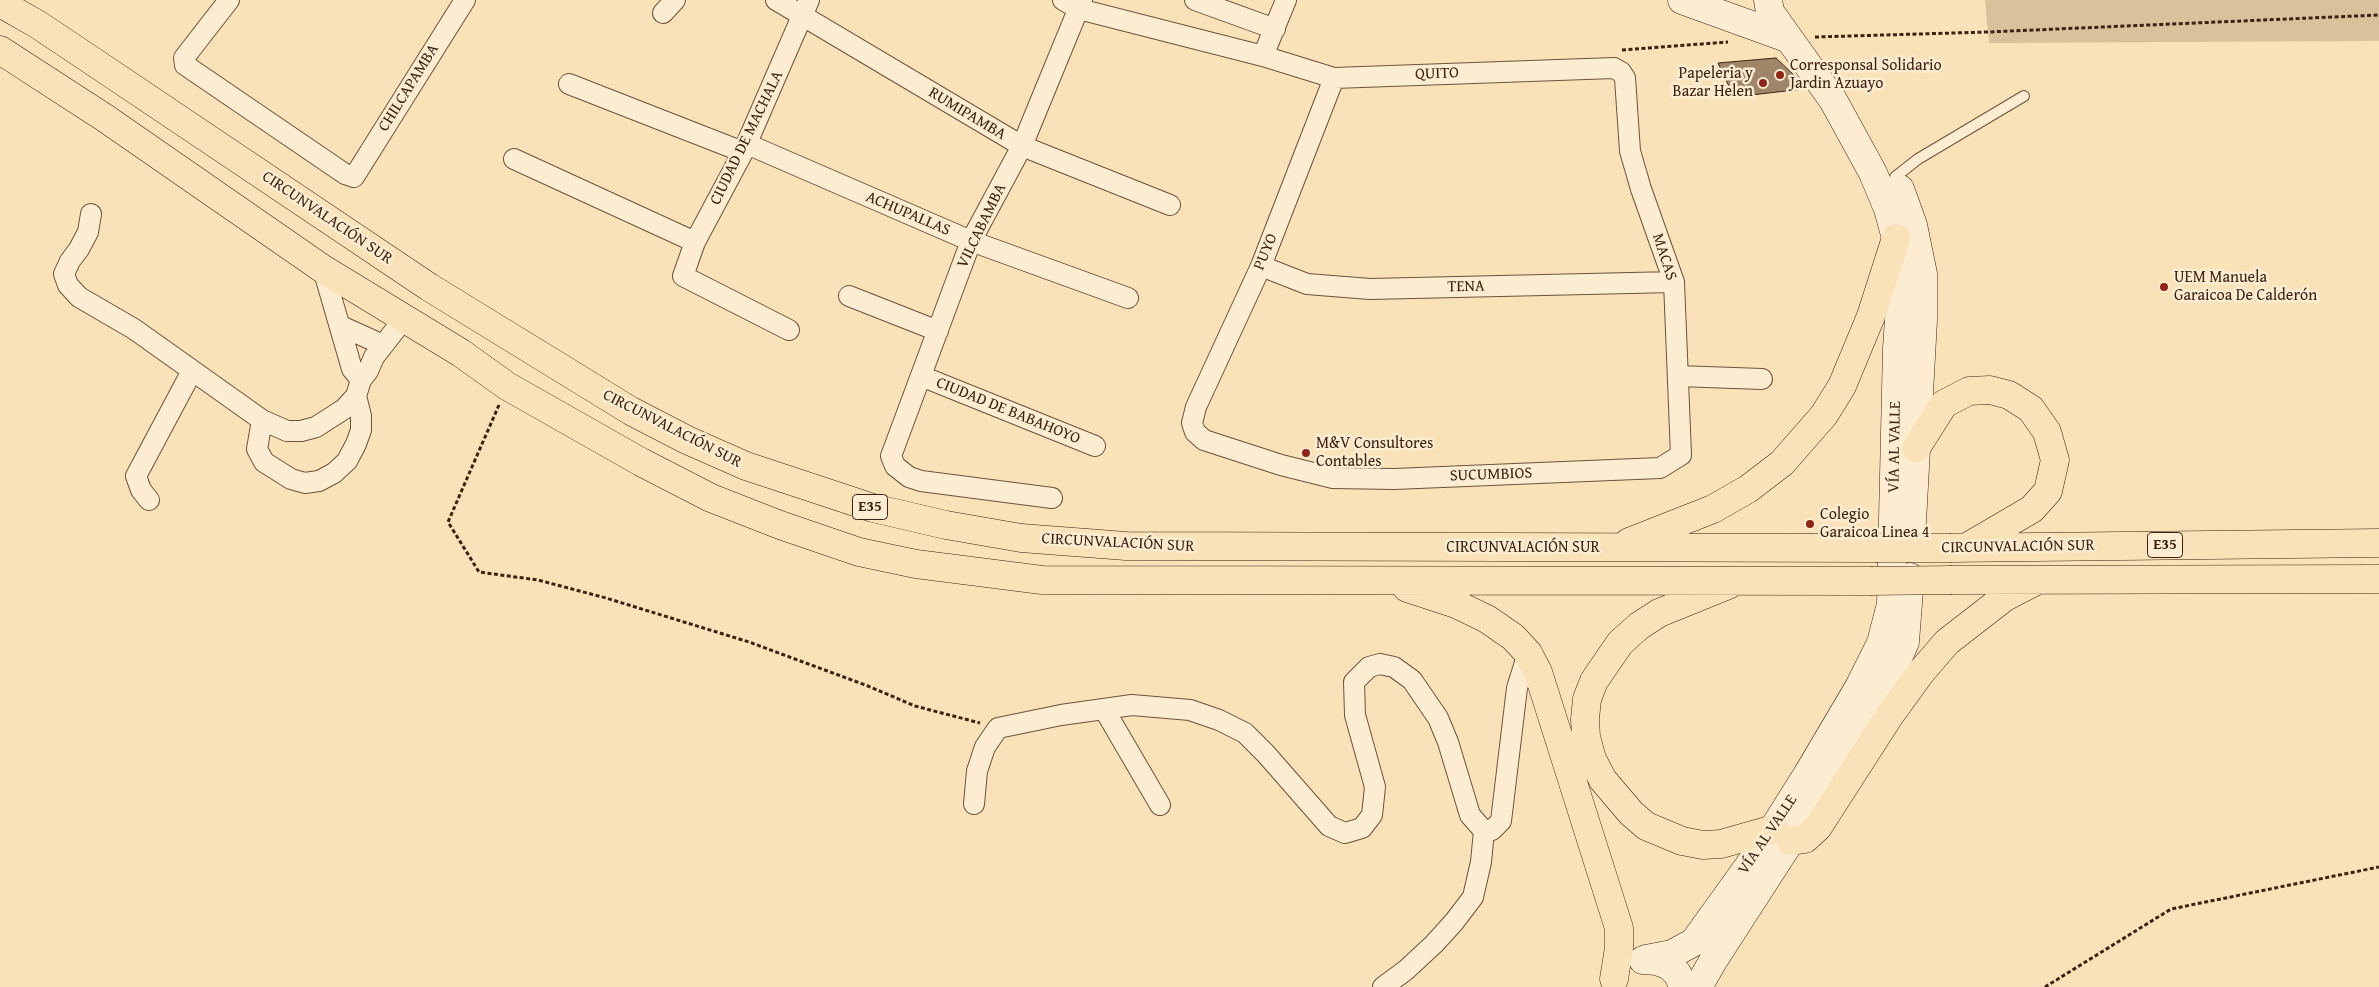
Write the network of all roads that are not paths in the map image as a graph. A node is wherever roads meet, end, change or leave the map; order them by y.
1 (230, 0) edge
2 (465, 0) edge
3 (776, 0) edge
4 (1195, 0) edge
5 (1286, 0) edge
6 (1682, 0) edge
7 (1768, 0) edge
8 (1787, 0) edge
9 (0, 3) edge
10 (1075, 3) edge
11 (805, 8) edge
12 (1275, 29) junction
13 (1797, 37) junction
14 (0, 50) edge
15 (1263, 56) junction
16 (1614, 68) joint
17 (1334, 78) junction
18 (570, 84) dead end
19 (2024, 96) dead end
20 (1022, 146) junction
21 (745, 148) junction
22 (514, 159) dead end
23 (1895, 177) junction
24 (1170, 205) dead end
25 (91, 214) dead end
26 (1896, 238) junction
27 (971, 241) junction
28 (695, 242) junction
29 (1261, 266) junction
30 (323, 268) junction
31 (1674, 282) junction
32 (850, 296) dead end
33 (1128, 298) dead end
34 (403, 320) junction
35 (341, 326) junction
36 (789, 330) dead end
37 (938, 331) junction
38 (383, 345) junction
39 (192, 371) junction
40 (921, 376) junction
41 (1678, 376) junction
42 (1762, 379) dead end
43 (359, 388) junction
44 (262, 420) junction
45 (1192, 423) joint
46 (1095, 446) dead end
47 (1916, 448) junction
48 (1681, 455) joint
49 (1052, 498) dead end
50 (149, 500) dead end
51 (2379, 542) edge
52 (1614, 548) junction
53 (1959, 548) junction
54 (1742, 579) junction
55 (2379, 579) edge
56 (1381, 580) junction
57 (2037, 580) junction
58 (1528, 653) junction
59 (1104, 709) junction
60 (974, 804) dead end
61 (1160, 805) dead end
62 (1484, 831) junction
63 (1782, 835) junction
64 (1646, 959) junction
65 (1612, 983) edge
66 (1383, 987) edge
67 (1684, 987) edge
68 (1698, 987) edge

1 - 2 street, CHILCAPAMBA
3 - 11 street, RUMIPAMBA
4 - 12 street
5 - 12 street
6 - 13 main road
7 - 13 main road, VÍA AL VALLE
8 - 13 main road, VÍA AL VALLE
9 - 52 highway, CIRCUNVALACIÓN SUR / E35
10 - 15 street, QUITO
10 - 20 street, VILCABAMBA
11 - 20 street, RUMIPAMBA
11 - 21 street, CIUDAD DE MACHALA
12 - 15 street
13 - 23 main road, VÍA AL VALLE
13 - 26 main road, VÍA AL VALLE
14 - 30 highway, CIRCUNVALACIÓN SUR / E35
15 - 17 street, QUITO
16 - 17 street, QUITO
16 - 31 street, MACAS
17 - 29 street, PUYO
18 - 21 street, ACHUPALLAS
19 - 23 lane
20 - 24 street, RUMIPAMBA
20 - 27 street, VILCABAMBA
21 - 27 street, ACHUPALLAS
21 - 28 street, CIUDAD DE MACHALA
22 - 28 street
23 - 47 main road, VÍA AL VALLE
25 - 39 street
26 - 52 highway
26 - 63 main road, VÍA AL VALLE
27 - 33 street, ACHUPALLAS
27 - 37 street, VILCABAMBA
28 - 36 street, CIUDAD DE MACHALA
29 - 31 street, TENA
29 - 45 street, PUYO
30 - 34 highway, CIRCUNVALACIÓN SUR / E35
30 - 35 street
31 - 41 street, MACAS
32 - 37 street
34 - 38 street
34 - 56 highway, CIRCUNVALACIÓN SUR / E35
35 - 38 street
35 - 43 street
37 - 40 street, VILCABAMBA
38 - 43 street
39 - 44 street
39 - 50 street
40 - 46 street, CIUDAD DE BABAHOYO
40 - 49 street, VILCABAMBA
41 - 42 street
41 - 48 street, MACAS
43 - 44 street
43 - 44 street
45 - 48 street, SUCUMBIOS
47 - 53 highway
47 - 63 main road, VÍA AL VALLE
51 - 53 highway, CIRCUNVALACIÓN SUR / E35
52 - 53 highway, CIRCUNVALACIÓN SUR / E35, bridge
54 - 56 highway, CIRCUNVALACIÓN SUR / E35
54 - 57 highway, CIRCUNVALACIÓN SUR / E35, bridge
54 - 63 highway
55 - 57 highway, CIRCUNVALACIÓN SUR / E35
56 - 58 highway
57 - 63 highway
58 - 62 street
58 - 65 highway
59 - 60 street
59 - 61 street
59 - 62 street
62 - 66 street
63 - 64 main road, VÍA AL VALLE
63 - 68 main road, VÍA AL VALLE
64 - 65 main road, VÍA AL VALLE
64 - 67 main road

